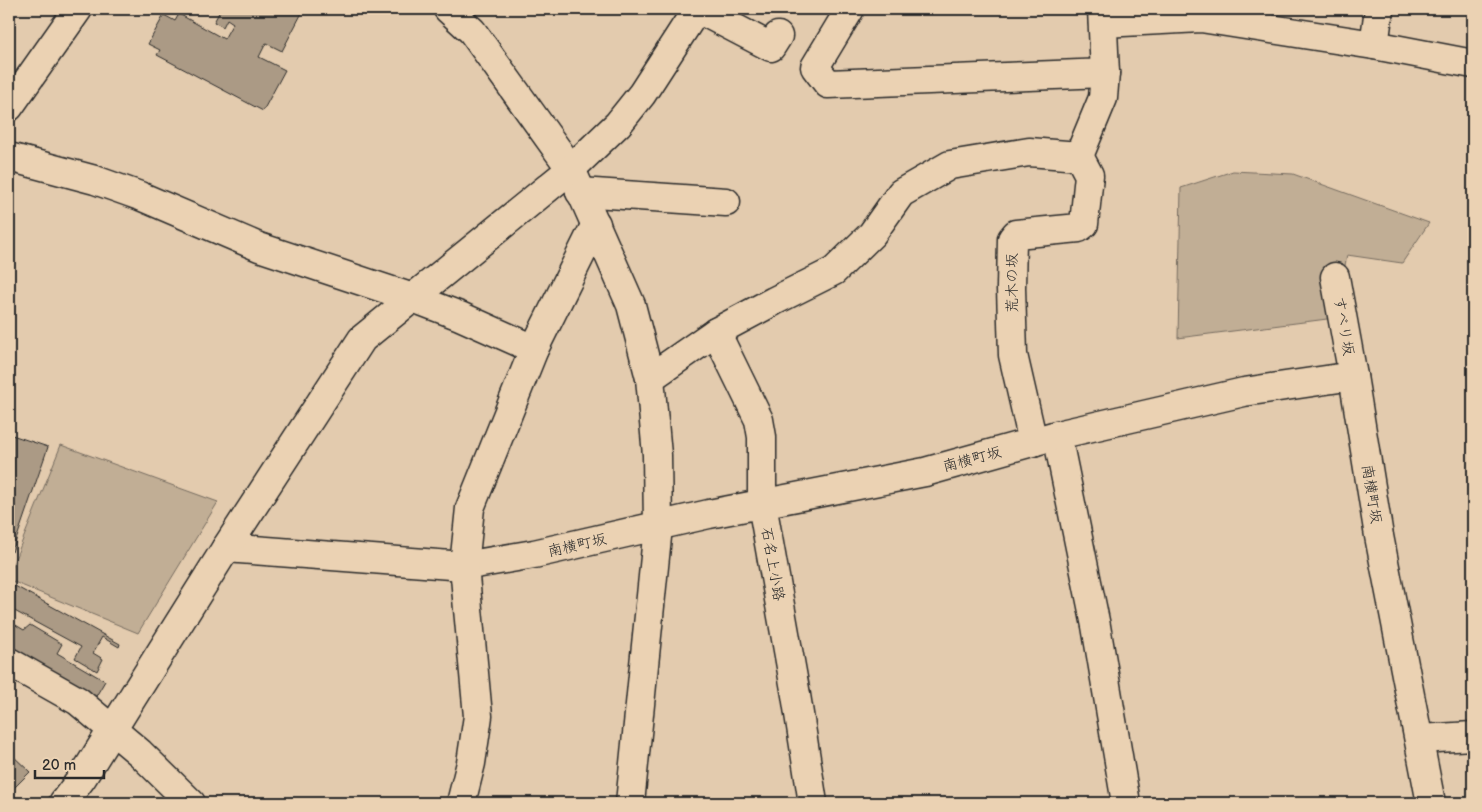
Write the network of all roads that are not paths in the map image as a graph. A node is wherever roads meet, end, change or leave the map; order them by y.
1 (78, 9) edge
2 (448, 9) edge
3 (697, 9) edge
4 (850, 9) edge
5 (1379, 9) edge
6 (1201, 13) edge
7 (1102, 16) edge
8 (778, 36) dead end
9 (1374, 45) junction
10 (1473, 64) edge
11 (1104, 73) junction
12 (9, 107) edge
13 (1079, 156) junction
14 (9, 157) edge
15 (575, 180) junction
16 (726, 202) dead end
17 (596, 224) junction
18 (1335, 277) dead end
19 (413, 298) junction
20 (716, 332) junction
21 (534, 349) junction
22 (1353, 376) junction
23 (650, 378) junction
24 (1045, 438) junction
25 (762, 504) junction
26 (658, 526) junction
27 (226, 548) junction
28 (464, 566) junction
29 (9, 662) edge
30 (113, 730) junction
31 (1473, 736) edge
32 (1419, 738) junction
33 (63, 803) edge
34 (192, 803) edge
35 (461, 803) edge
36 (630, 803) edge
37 (813, 803) edge
38 (1126, 803) edge
39 (1431, 803) edge

1 - 12 street
2 - 15 street
3 - 8 street
3 - 15 street
4 - 11 street
5 - 9 street
6 - 7 street
6 - 9 street
7 - 11 street
9 - 10 street
11 - 13 street
13 - 20 street
13 - 24 street, 荒木の坂
14 - 19 street
15 - 16 street
15 - 17 street
15 - 19 street
17 - 21 street
17 - 23 street
18 - 22 street, すべり坂
19 - 21 street
19 - 27 street
20 - 23 street
20 - 25 street, 石名上小路
21 - 28 street
22 - 24 street, 南横町坂
22 - 32 street, 南横町坂
23 - 26 street
24 - 25 street, 南横町坂
24 - 38 street
25 - 26 street, 南横町坂
25 - 37 street, 石名上小路
26 - 28 street, 南横町坂
26 - 36 street
27 - 28 street, 南横町坂
27 - 30 street
28 - 35 street
29 - 30 street
30 - 33 street
30 - 34 street
31 - 32 street
32 - 39 street, 南横町坂

